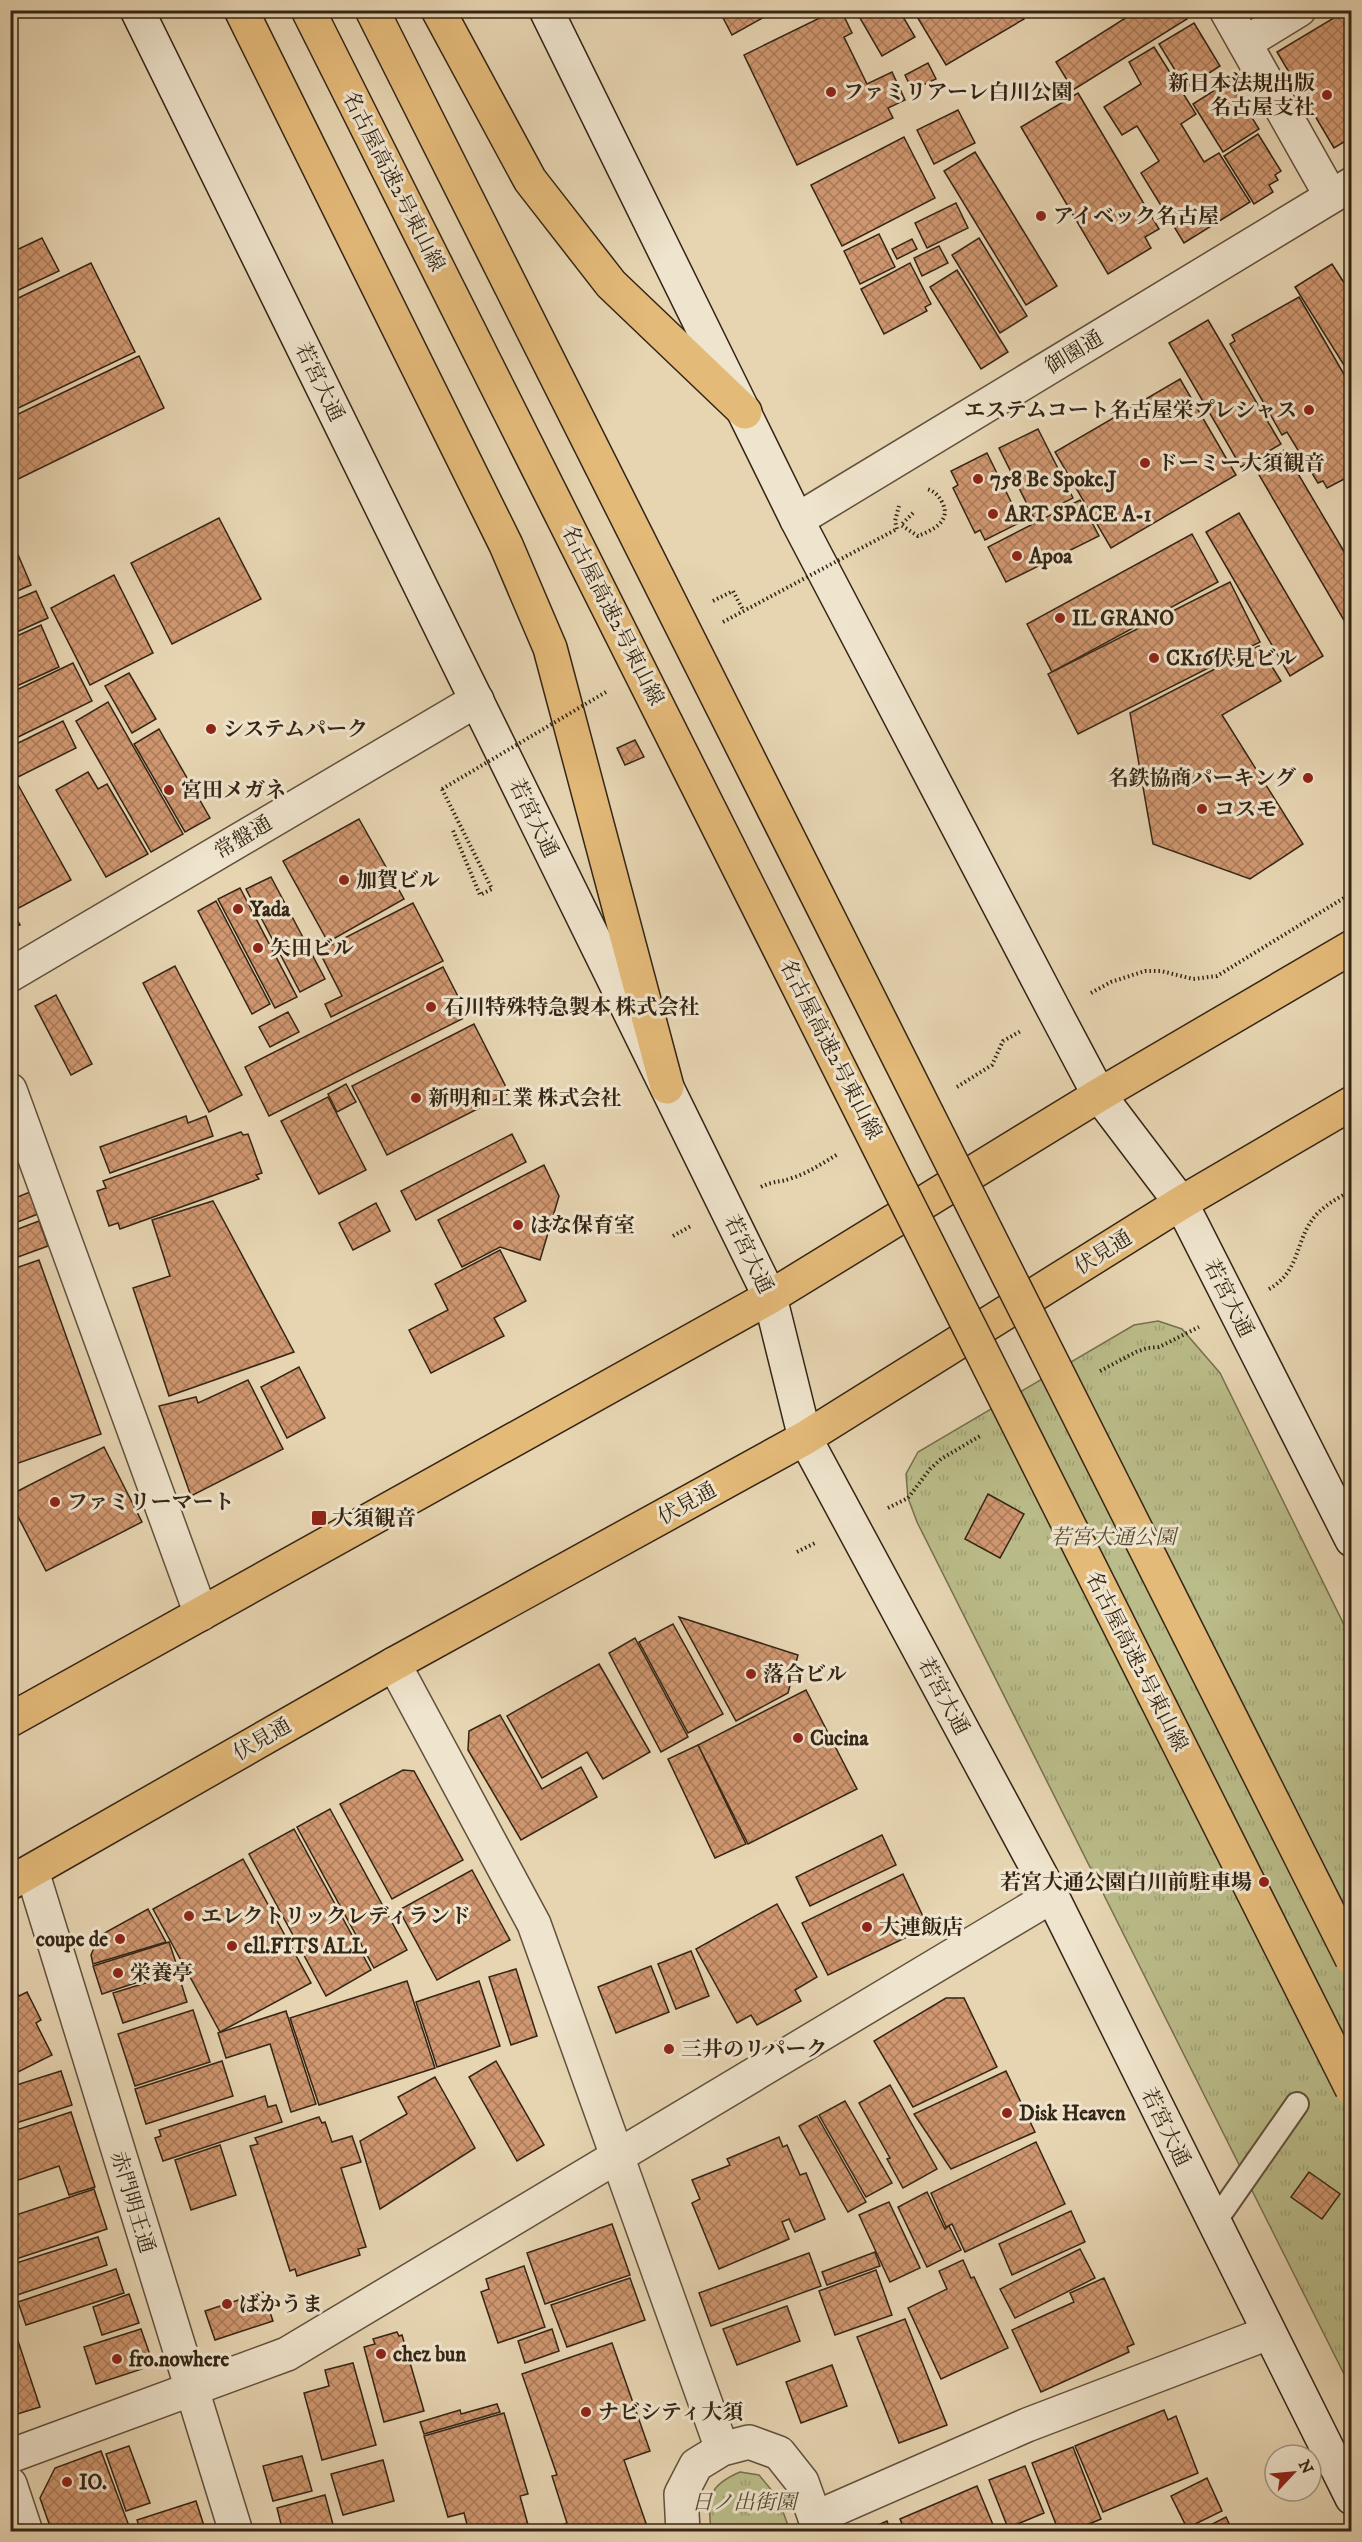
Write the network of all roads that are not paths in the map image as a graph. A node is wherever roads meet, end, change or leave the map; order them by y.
1 (137, 10) edge
2 (241, 10) edge
3 (308, 10) edge
4 (372, 10) edge
5 (438, 10) edge
6 (546, 10) edge
7 (1226, 10) edge
8 (1299, 10) edge
9 (1245, 43) junction
10 (1341, 190) edge
11 (746, 412) junction
12 (797, 520) junction
13 (477, 700) junction
14 (1352, 947) edge
15 (10, 975) edge
16 (667, 1087) junction
17 (10, 1090) edge
18 (1099, 1095) junction
19 (1352, 1102) edge
20 (1181, 1203) junction
21 (770, 1297) junction
22 (805, 1438) junction
23 (1352, 1540) edge
24 (201, 1614) junction
25 (394, 1664) junction
26 (10, 1720) edge
27 (21, 1877) edge
28 (1052, 1896) junction
29 (1352, 1959) edge
30 (1352, 2090) edge
31 (1297, 2104) dead end
32 (618, 2156) junction
33 (1214, 2223) junction
34 (1268, 2333) junction
35 (190, 2388) junction
36 (722, 2449) junction
37 (10, 2456) edge
38 (10, 2484) edge
39 (1352, 2498) edge
40 (818, 2525) edge
41 (26, 2532) edge
42 (236, 2532) edge
43 (683, 2532) edge

1 - 13 street, 若宮大通
2 - 16 highway
3 - 30 highway, 名古屋高速2号東山線, bridge
4 - 29 highway, bridge
5 - 11 highway
6 - 11 street, 若宮大通
7 - 9 street
8 - 9 street
9 - 10 street
10 - 12 street, 御園通
11 - 12 street, 若宮大通
12 - 18 street, 若宮大通
13 - 15 street, 常盤通
13 - 16 street, 若宮大通
14 - 18 highway
16 - 21 street, 若宮大通
17 - 24 street
18 - 20 street, 若宮大通
18 - 21 highway
19 - 20 highway, 伏見通
20 - 22 highway, 伏見通
20 - 23 street, 若宮大通
21 - 22 street, 若宮大通
21 - 24 highway
22 - 25 highway, 伏見通
22 - 28 street, 若宮大通
24 - 26 highway
25 - 27 highway, 伏見通
25 - 32 street
27 - 35 street, 赤門明王通
28 - 32 street
28 - 33 street, 若宮大通
31 - 33 lane
32 - 35 street
32 - 36 street
33 - 34 street, 若宮大通
34 - 39 street, 若宮大通
34 - 40 street
35 - 37 street
35 - 42 street, 赤門明王通
36 - 40 street
36 - 43 street
38 - 41 street

